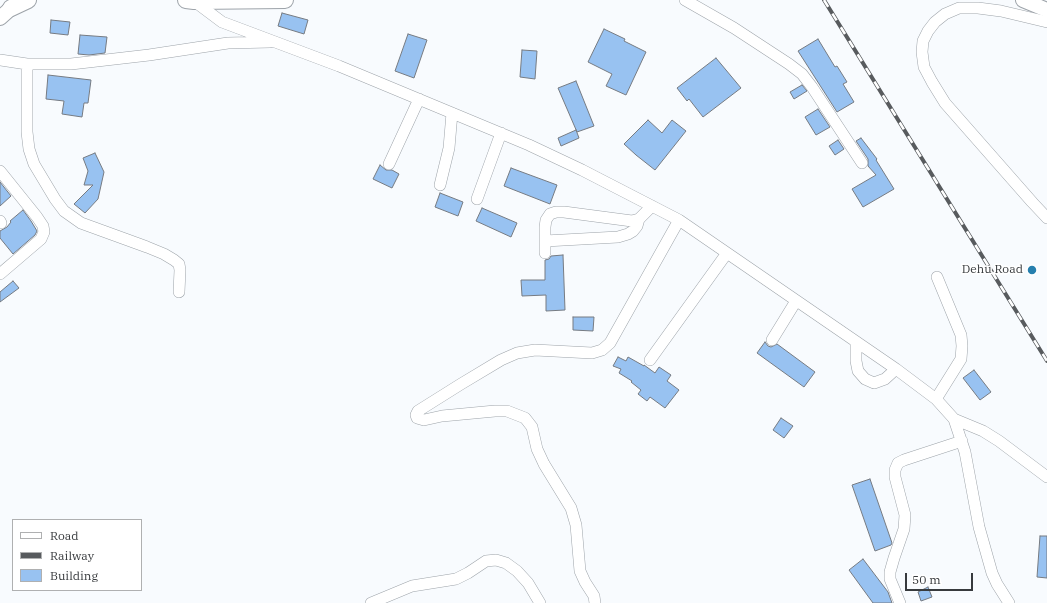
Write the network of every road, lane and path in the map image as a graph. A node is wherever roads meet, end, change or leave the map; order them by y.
1 (28, 0) edge
2 (191, 0) edge
3 (284, 0) edge
4 (685, 0) edge
5 (1023, 0) edge
6 (11, 7) edge
7 (1047, 10) edge
8 (1047, 22) edge
9 (276, 42) junction
10 (0, 60) edge
11 (27, 64) junction
12 (419, 99) junction
13 (452, 113) junction
14 (501, 133) junction
15 (862, 163) dead end
16 (389, 164) dead end
17 (0, 171) edge
18 (440, 185) dead end
19 (477, 199) dead end
20 (652, 206) junction
21 (1047, 218) edge
22 (639, 219) junction
23 (679, 220) junction
24 (545, 241) junction
25 (545, 253) dead end
26 (727, 253) junction
27 (0, 274) edge
28 (936, 277) dead end
29 (179, 292) dead end
30 (796, 301) junction
31 (772, 340) dead end
32 (856, 342) junction
33 (650, 360) dead end
34 (896, 369) junction
35 (936, 399) junction
36 (954, 419) junction
37 (962, 440) junction
38 (1047, 476) edge
39 (371, 603) edge
40 (540, 603) edge
41 (595, 603) edge
42 (900, 603) edge
43 (1009, 603) edge

1 - 6 highway
2 - 3 highway
2 - 9 street
4 - 15 street
5 - 7 main road
8 - 21 street
9 - 11 street
9 - 12 street
10 - 11 street
11 - 29 street
12 - 13 street
12 - 16 street
13 - 14 street
13 - 18 street
14 - 19 street
14 - 20 street
17 - 27 street
20 - 22 street
20 - 23 street
22 - 24 street
22 - 24 street
23 - 26 street
23 - 41 street
24 - 25 street
26 - 30 street
26 - 33 street
28 - 35 street
30 - 31 street
30 - 32 street
32 - 34 street
32 - 34 street
34 - 35 street
35 - 36 street
36 - 37 street
36 - 38 street
37 - 42 street
37 - 43 street
39 - 40 street

